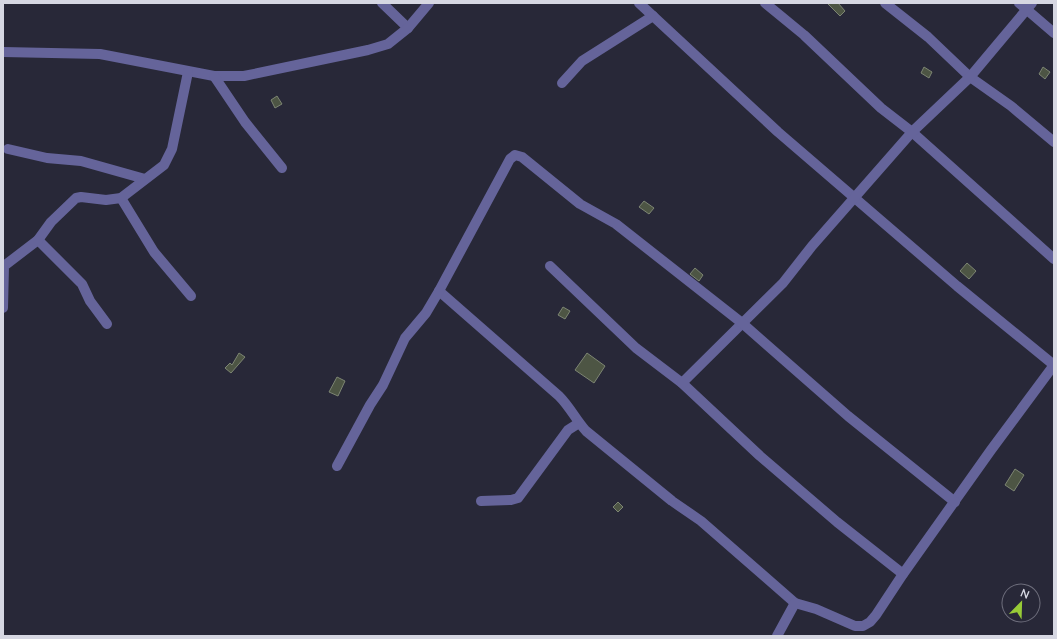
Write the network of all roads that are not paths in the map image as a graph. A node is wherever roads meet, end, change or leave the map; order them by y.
1 (382, 3) edge
2 (429, 3) edge
3 (639, 3) edge
4 (764, 3) edge
5 (885, 3) edge
6 (1026, 5) edge
7 (653, 16) junction
8 (408, 28) junction
9 (1054, 33) edge
10 (3, 52) edge
11 (188, 72) junction
12 (214, 76) junction
13 (970, 77) junction
14 (562, 83) dead end
15 (912, 132) junction
16 (1054, 142) edge
17 (8, 149) dead end
18 (282, 168) dead end
19 (144, 179) junction
20 (856, 197) junction
21 (121, 198) junction
22 (38, 240) junction
23 (1054, 259) edge
24 (550, 266) dead end
25 (439, 292) junction
26 (191, 296) dead end
27 (3, 308) edge
28 (742, 323) junction
29 (107, 324) dead end
30 (682, 383) junction
31 (579, 424) junction
32 (337, 466) dead end
33 (481, 501) dead end
34 (955, 502) junction
35 (904, 574) junction
36 (795, 603) junction
37 (777, 636) edge

1 - 8 street
2 - 8 street
3 - 7 street
4 - 15 street
5 - 13 street
6 - 9 street
6 - 13 street
7 - 14 street
7 - 20 street
8 - 12 street
10 - 11 street
11 - 12 street
11 - 19 street
12 - 18 street
13 - 15 street
13 - 16 street
15 - 20 street
15 - 23 street
17 - 19 street
19 - 21 street
20 - 28 street
20 - 34 street
21 - 22 street
21 - 26 street
22 - 27 street
22 - 29 street
24 - 30 street
25 - 28 street
25 - 31 street
25 - 32 street
28 - 30 street
28 - 34 street
30 - 35 street
31 - 33 street
31 - 36 street
34 - 35 street
35 - 36 street
36 - 37 street

